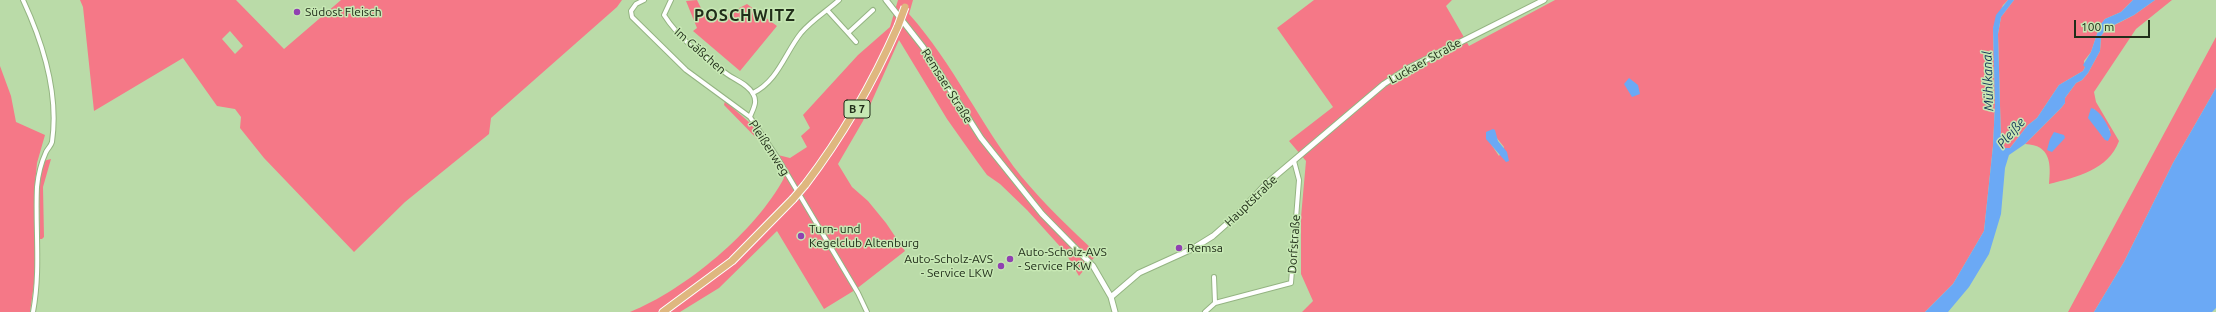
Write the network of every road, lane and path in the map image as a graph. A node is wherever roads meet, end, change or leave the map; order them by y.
1 (23, 0) edge
2 (644, 0) edge
3 (670, 0) edge
4 (839, 0) edge
5 (886, 0) edge
6 (1544, 0) edge
7 (906, 4) edge
8 (873, 10) dead end
9 (828, 11) junction
10 (848, 32) junction
11 (856, 42) dead end
12 (753, 93) junction
13 (750, 117) junction
14 (1300, 156) joint
15 (1294, 161) junction
16 (1214, 277) dead end
17 (1111, 297) junction
18 (1215, 303) junction
19 (33, 312) edge
20 (663, 312) edge
21 (867, 312) edge
22 (1115, 312) edge
23 (1205, 312) edge

1 - 19 street
2 - 13 street, Pleißenweg
3 - 12 street, Im Gäßchen
4 - 9 street
5 - 17 street, Remsaer Straße
6 - 14 street, Luckaer Straße
7 - 20 highway, B 7, bridge
8 - 10 street
9 - 10 street
9 - 12 street
10 - 11 street
12 - 13 street
13 - 21 street, Pleißenweg
14 - 15 street, Hauptstraße
15 - 17 street, Hauptstraße
15 - 18 street, Dorfstraße
16 - 18 street
17 - 22 street
18 - 23 street, Dorfstraße

